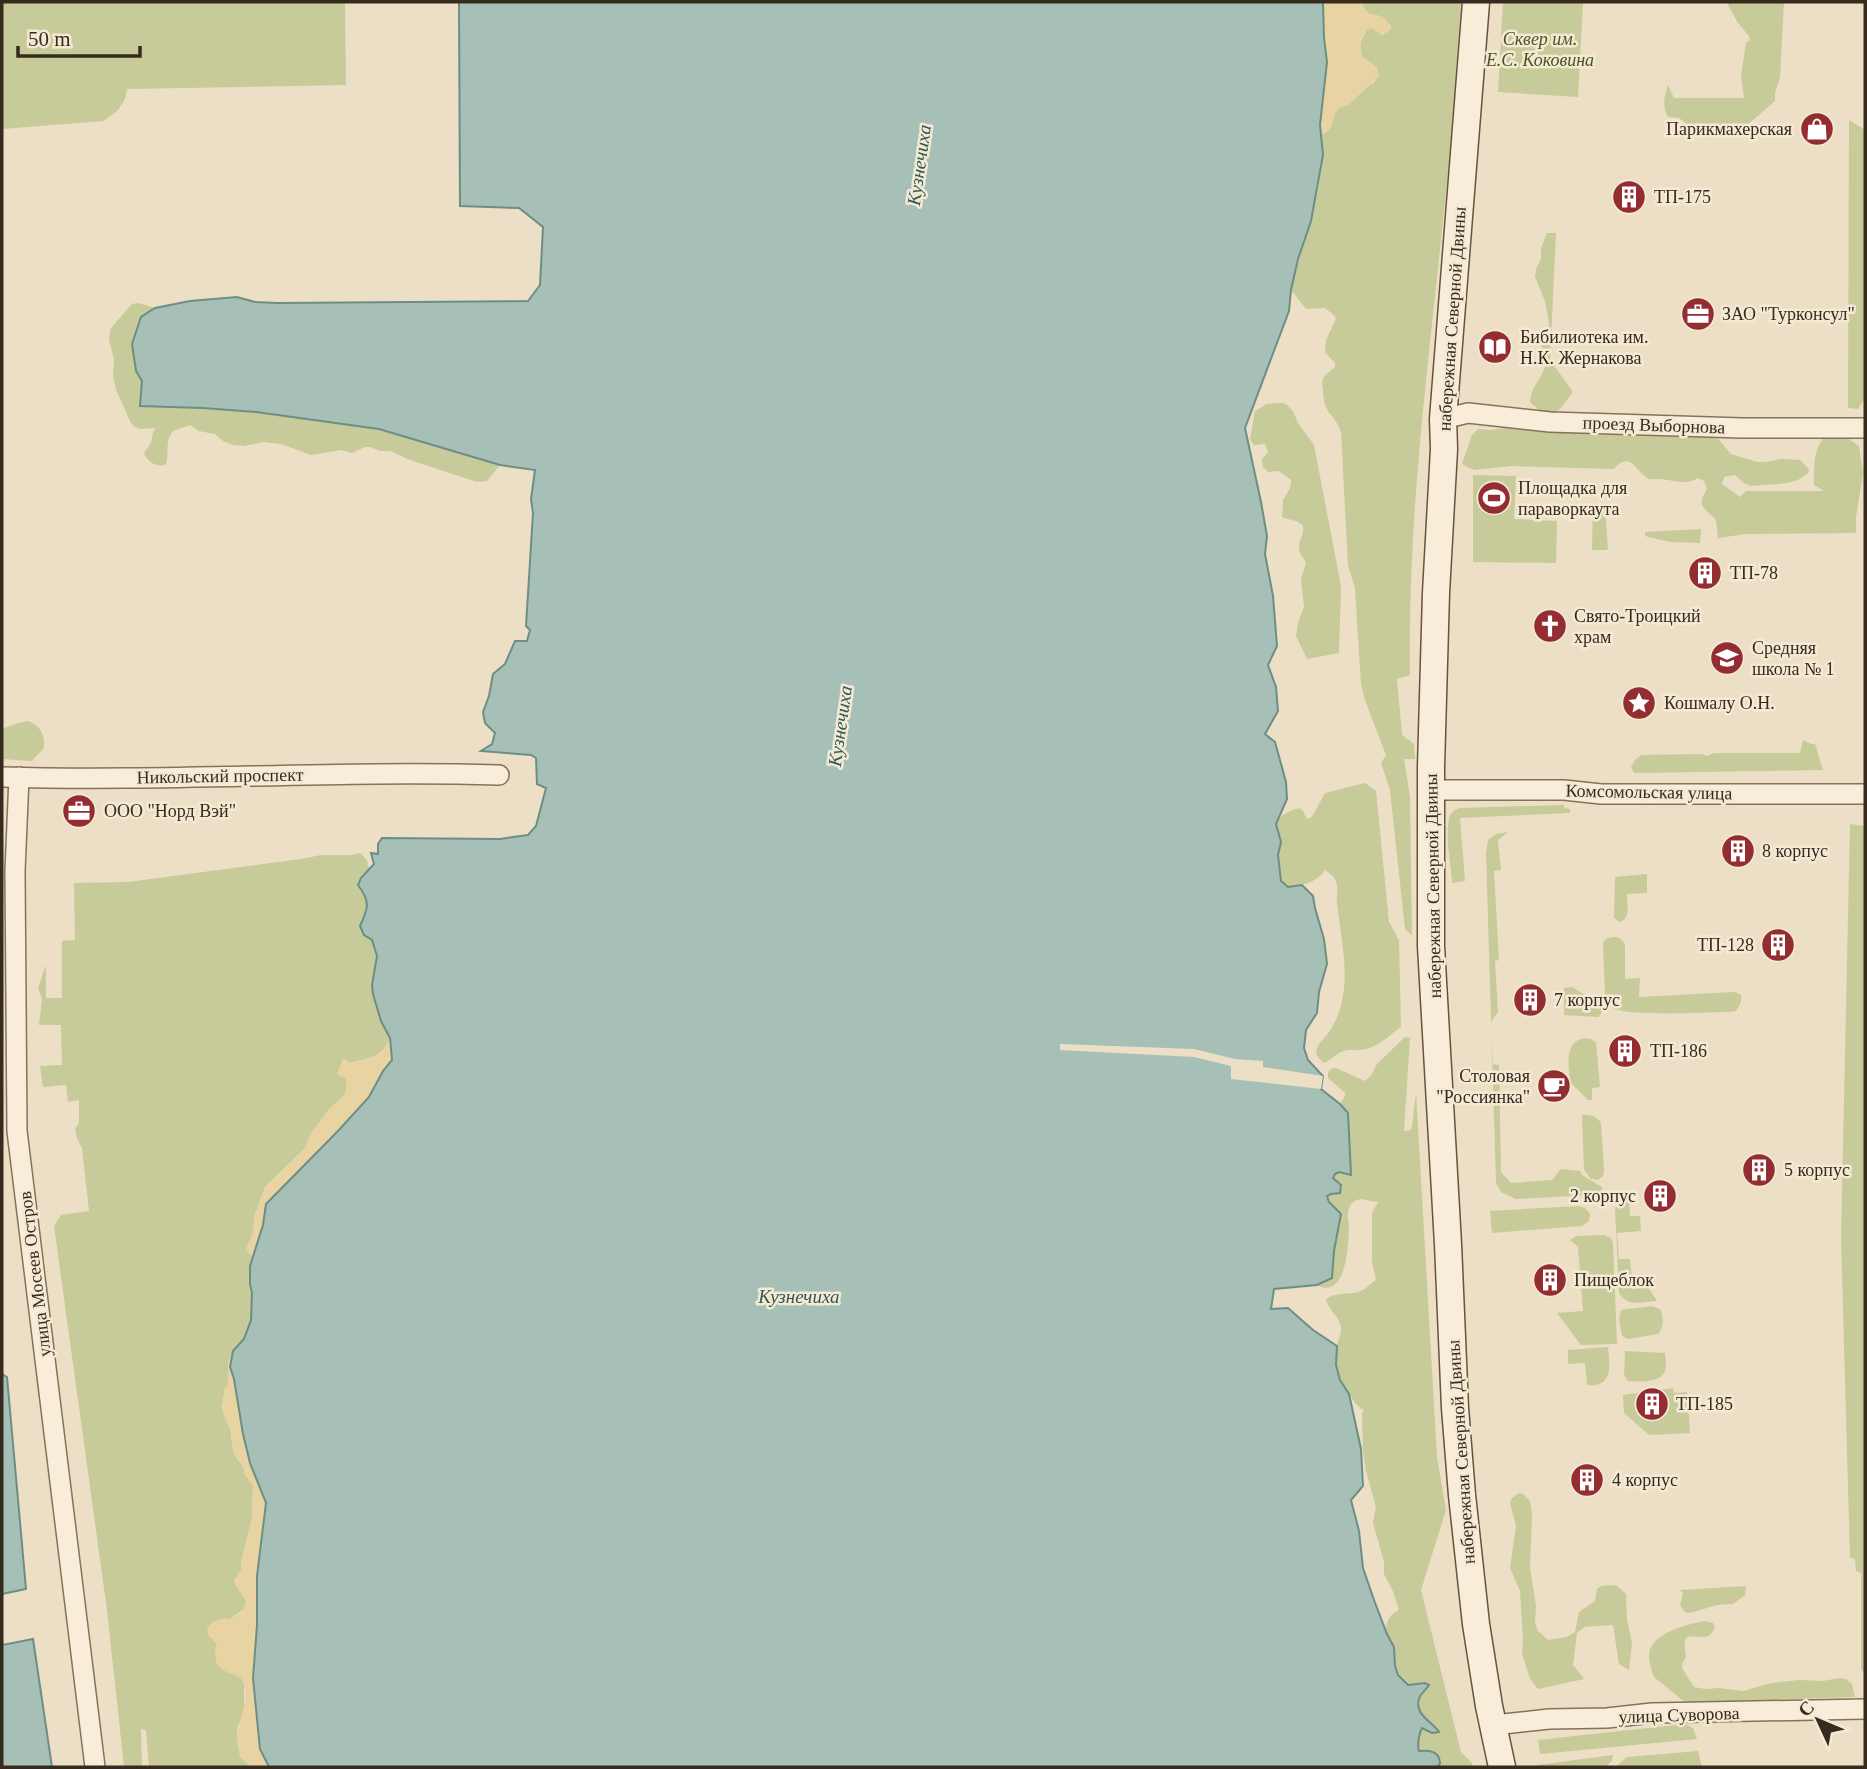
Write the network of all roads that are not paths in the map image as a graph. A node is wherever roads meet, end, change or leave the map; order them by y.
1 (1476, 2) edge
2 (1443, 419) junction
3 (1865, 428) edge
4 (499, 775) dead end
5 (10, 777) edge
6 (1432, 790) junction
7 (1865, 794) edge
8 (1865, 1709) edge
9 (1494, 1725) junction
10 (95, 1767) edge
11 (1502, 1767) edge

1 - 2 street, набережная Северной Двины
2 - 3 street, проезд Выборнова
2 - 6 street, набережная Северной Двины
4 - 5 street, Никольский проспект
5 - 10 street, улица Мосеев Остров
6 - 7 street, Комсомольская улица
6 - 9 street, набережная Северной Двины
8 - 9 street, улица Суворова
9 - 11 street, набережная Северной Двины

